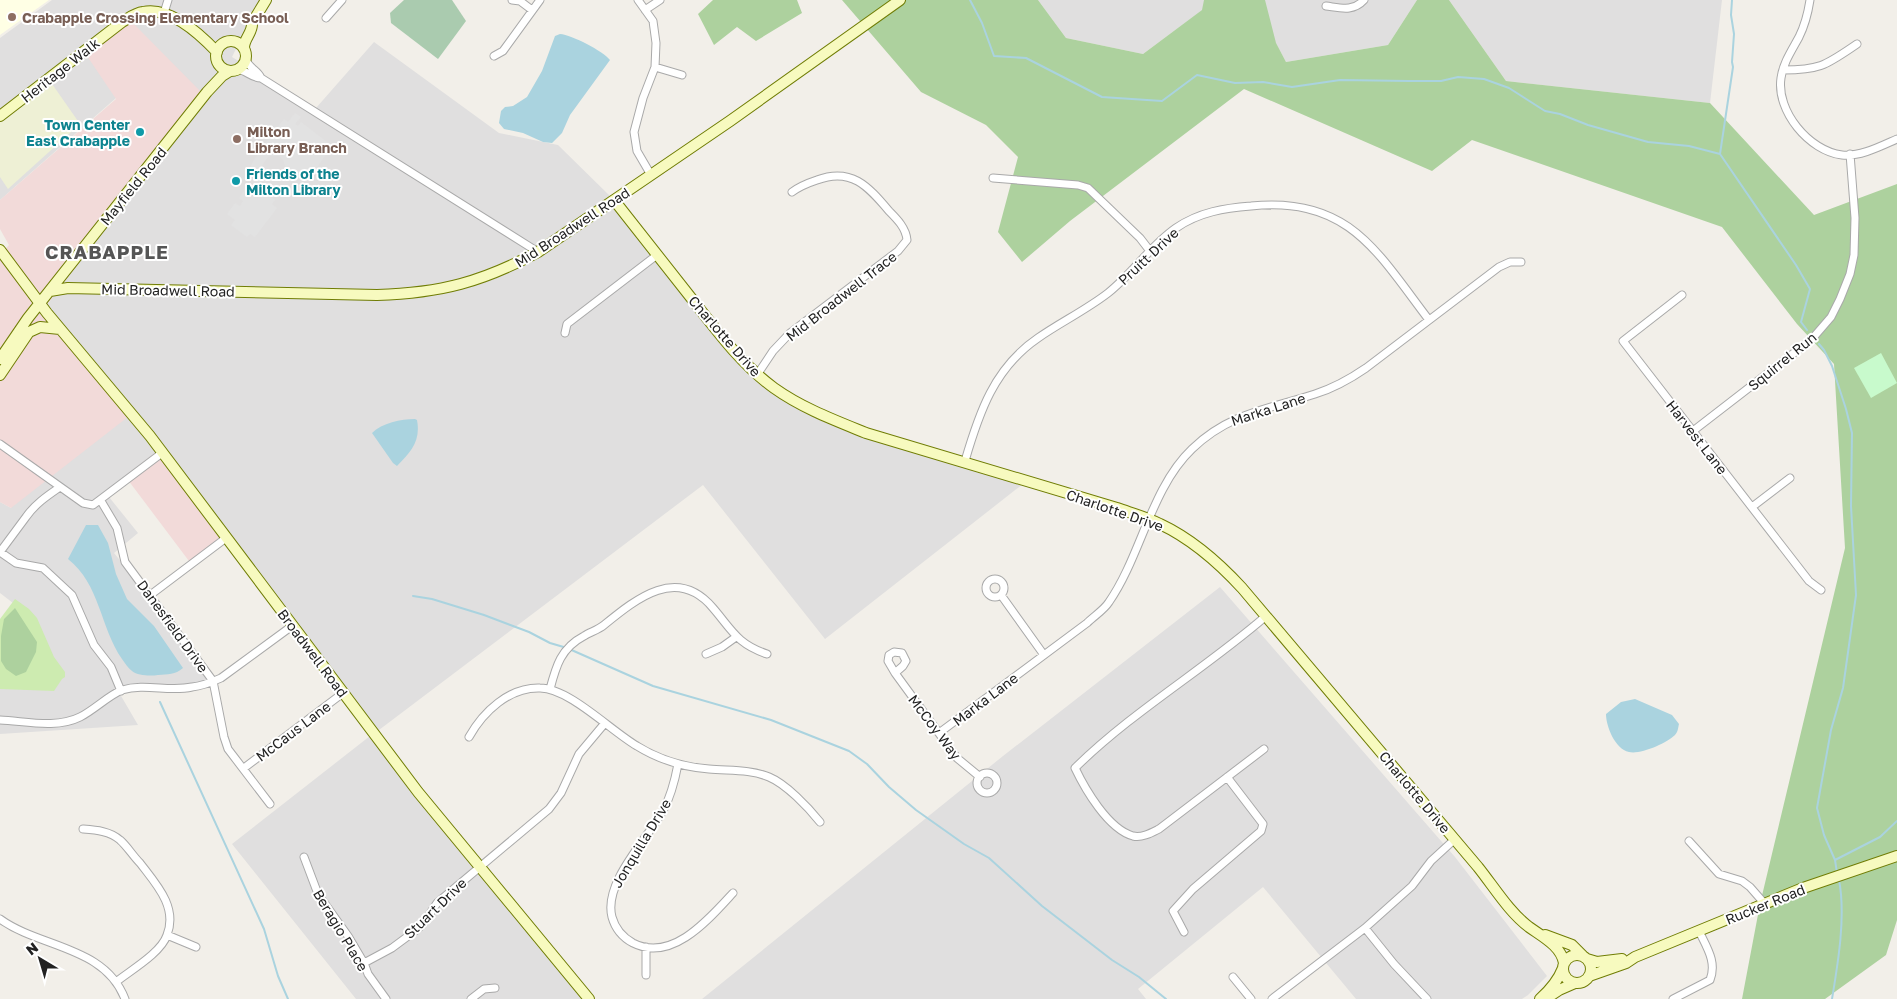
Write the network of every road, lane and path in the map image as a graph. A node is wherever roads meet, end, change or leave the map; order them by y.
1 (168, 0) edge
2 (266, 0) edge
3 (342, 0) edge
4 (512, 0) edge
5 (540, 0) edge
6 (638, 0) edge
7 (660, 0) edge
8 (900, 0) edge
9 (1364, 0) edge
10 (1810, 0) edge
11 (1326, 6) dead end
12 (532, 10) junction
13 (645, 10) junction
14 (164, 12) junction
15 (326, 18) dead end
16 (252, 23) junction
17 (200, 35) junction
18 (228, 42) junction
19 (1857, 44) dead end
20 (245, 54) junction
21 (494, 56) dead end
22 (217, 58) junction
23 (655, 67) junction
24 (234, 70) junction
25 (1783, 70) junction
26 (682, 74) dead end
27 (261, 78) junction
28 (207, 92) junction
29 (0, 116) edge
30 (1897, 139) edge
31 (1850, 154) junction
32 (651, 175) junction
33 (993, 178) dead end
34 (792, 192) dead end
35 (614, 200) junction
36 (1, 250) edge
37 (1150, 251) junction
38 (538, 252) junction
39 (657, 255) junction
40 (1522, 262) dead end
41 (65, 272) junction
42 (68, 288) junction
43 (50, 291) junction
44 (1682, 295) dead end
45 (40, 304) junction
46 (1429, 320) junction
47 (60, 329) junction
48 (565, 333) dead end
49 (0, 359) edge
50 (0, 368) edge
51 (0, 375) edge
52 (758, 375) junction
53 (1693, 431) junction
54 (0, 444) edge
55 (162, 453) junction
56 (965, 461) junction
57 (1790, 478) dead end
58 (60, 487) junction
59 (100, 501) junction
60 (1752, 507) junction
61 (1150, 520) junction
62 (226, 538) junction
63 (0, 552) edge
64 (1821, 590) dead end
65 (1001, 595) dead end
66 (149, 596) junction
67 (1266, 616) junction
68 (292, 626) junction
69 (736, 637) junction
70 (706, 654) dead end
71 (767, 654) dead end
72 (1044, 655) junction
73 (895, 674) dead end
74 (213, 681) junction
75 (550, 689) junction
76 (121, 691) junction
77 (343, 693) junction
78 (0, 720) edge
79 (605, 723) junction
80 (939, 733) junction
81 (469, 737) dead end
82 (1264, 749) dead end
83 (678, 764) junction
84 (244, 768) junction
85 (980, 777) dead end
86 (1227, 777) junction
87 (270, 804) dead end
88 (820, 822) dead end
89 (83, 829) dead end
90 (1455, 839) junction
91 (1689, 841) dead end
92 (1897, 856) edge
93 (304, 857) dead end
94 (480, 867) junction
95 (733, 893) dead end
96 (1764, 903) junction
97 (1, 921) edge
98 (1365, 928) junction
99 (1700, 931) junction
100 (1184, 932) dead end
101 (1541, 934) junction
102 (167, 935) junction
103 (196, 947) dead end
104 (646, 947) junction
105 (1585, 957) junction
106 (1635, 957) junction
107 (364, 962) junction
108 (1564, 965) junction
109 (646, 976) dead end
110 (1589, 976) junction
111 (1233, 977) dead end
112 (116, 982) junction
113 (1575, 983) junction
114 (495, 988) dead end
115 (125, 999) edge
116 (386, 999) edge
117 (471, 999) edge
118 (589, 999) edge
119 (1251, 999) edge
120 (1272, 999) edge
121 (1427, 999) edge
122 (1540, 999) edge
123 (1547, 999) edge
124 (1674, 999) edge

1 - 14 street
2 - 16 street
3 - 15 street
4 - 12 street
5 - 12 street
6 - 13 street
7 - 13 street
8 - 32 street, Mid Broadwell Road
9 - 11 street
10 - 25 street
12 - 21 street
13 - 23 street
14 - 17 street
14 - 29 street, Heritage Walk
16 - 18 street
16 - 20 street
17 - 18 street
17 - 22 street
18 - 20 street
18 - 22 street
19 - 25 street
20 - 24 street
20 - 27 street
22 - 24 street
22 - 28 street, Mayfield Road
23 - 26 street
23 - 32 street
24 - 27 street
24 - 28 street, Mayfield Road
25 - 31 street
27 - 38 street
28 - 41 street, Mayfield Road
30 - 31 street
31 - 53 street, Squirrel Run
32 - 35 street, Mid Broadwell Road
33 - 37 street
34 - 52 street, Mid Broadwell Trace
35 - 38 street, Mid Broadwell Road
35 - 39 street, Charlotte Drive
36 - 45 street, Broadwell Road
37 - 46 street, Pruitt Drive
37 - 56 street, Pruitt Drive
38 - 42 street, Mid Broadwell Road
39 - 48 street
39 - 52 street, Charlotte Drive
40 - 46 street, Marka Lane
41 - 42 street
41 - 43 street, Mayfield Road
42 - 43 street, Mid Broadwell Road
43 - 45 street, Mayfield Road
44 - 53 street, Harvest Lane
45 - 47 street, Broadwell Road
45 - 49 street
45 - 50 street
46 - 61 street, Marka Lane
47 - 51 street
47 - 55 street, Broadwell Road
52 - 56 street, Charlotte Drive
53 - 60 street, Harvest Lane
54 - 58 street
55 - 59 street
55 - 62 street, Broadwell Road
56 - 61 street, Charlotte Drive
57 - 60 street
58 - 59 street
58 - 63 street
59 - 66 street, Danesfield Drive
60 - 64 street, Harvest Lane
61 - 67 street, Charlotte Drive
61 - 72 street, Marka Lane
62 - 66 street
62 - 68 street, Broadwell Road
63 - 76 street
65 - 72 street
66 - 74 street, Danesfield Drive
67 - 86 street
67 - 90 street, Charlotte Drive
68 - 74 street
68 - 77 street, Broadwell Road
69 - 70 street
69 - 71 street
69 - 75 street
72 - 80 street, Marka Lane
73 - 80 street, McCoy Way
74 - 76 street
74 - 84 street, Danesfield Drive
75 - 79 street
75 - 81 street
76 - 78 street
77 - 84 street, McCaus Lane
77 - 94 street, Broadwell Road
79 - 83 street
79 - 94 street, Stuart Drive
80 - 85 street, McCoy Way
82 - 86 street
83 - 88 street
83 - 104 street, Jonquilla Drive
84 - 87 street, Danesfield Drive
86 - 100 street
89 - 102 street
90 - 98 street
90 - 101 street, Charlotte Drive
91 - 96 street
92 - 96 street, Rucker Road
93 - 107 street, Beragio Place
94 - 107 street, Stuart Drive
94 - 118 street, Broadwell Road
95 - 104 street
96 - 99 street, Rucker Road
97 - 112 street
98 - 120 street
98 - 121 street
99 - 106 street, Rucker Road
99 - 124 street
101 - 105 street, Charlotte Drive
101 - 108 street, Charlotte Drive
102 - 103 street
102 - 112 street
104 - 109 street
105 - 106 street, Rucker Road
105 - 108 street
105 - 110 street
106 - 110 street, Rucker Road
107 - 116 street, Beragio Place
108 - 113 street
108 - 122 street
110 - 113 street
111 - 119 street
112 - 115 street
113 - 123 street
114 - 117 street

